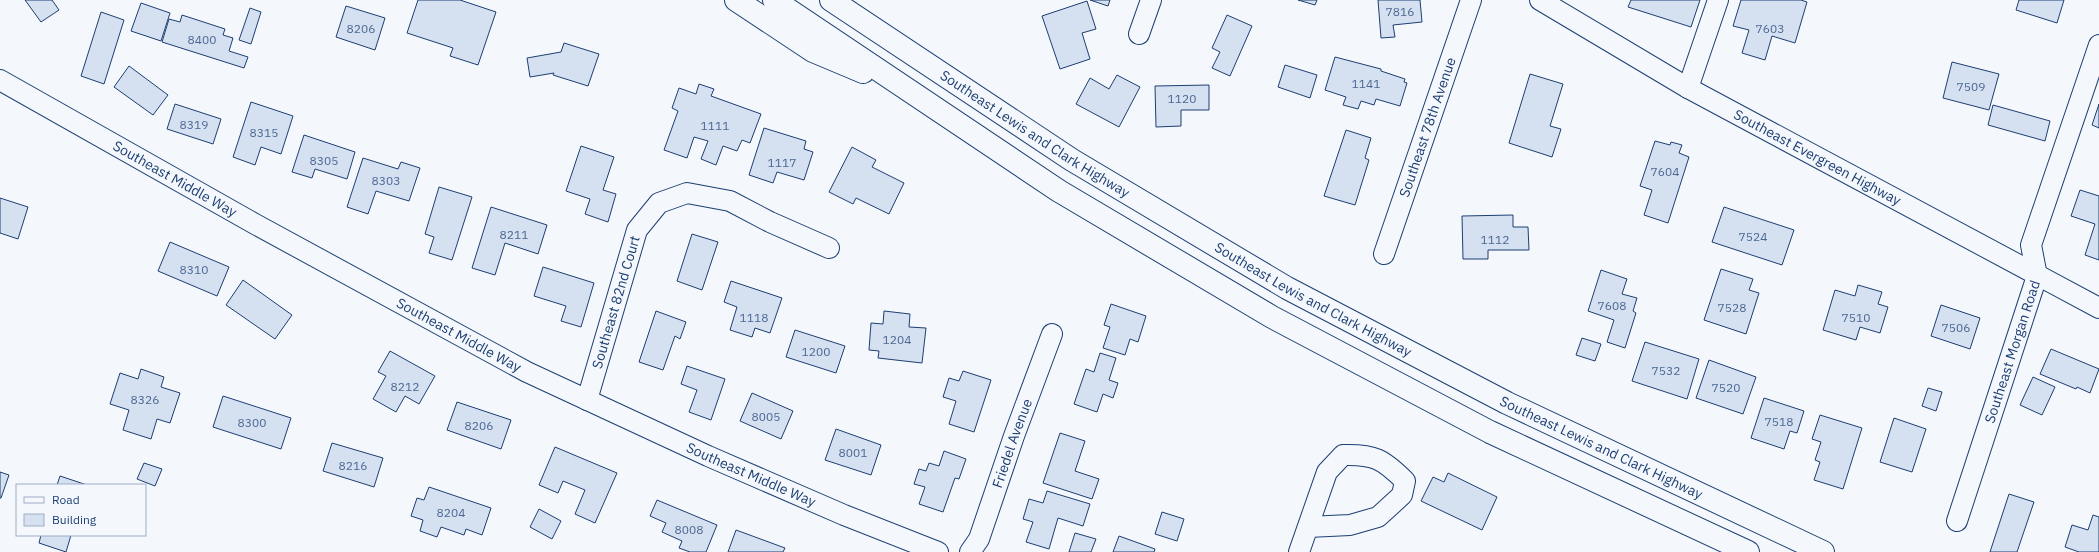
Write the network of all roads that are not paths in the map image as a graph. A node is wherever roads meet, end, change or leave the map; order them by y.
1 (736, 0) edge
2 (774, 0) edge
3 (830, 0) edge
4 (1151, 0) edge
5 (1471, 0) edge
6 (1540, 0) edge
7 (1718, 0) edge
8 (1139, 34) dead end
9 (2099, 45) edge
10 (0, 80) edge
11 (1688, 88) junction
12 (909, 92) junction
13 (829, 248) dead end
14 (1384, 254) dead end
15 (2037, 276) junction
16 (2099, 308) edge
17 (1052, 334) dead end
18 (587, 400) junction
19 (1957, 521) dead end
20 (1308, 528) junction
21 (938, 552) edge
22 (970, 552) edge
23 (1299, 552) edge
24 (1748, 552) edge
25 (1823, 552) edge

1 - 12 highway
2 - 12 highway
3 - 25 highway, Southeast Lewis and Clark Highway
4 - 8 street
5 - 14 street, Southeast 78th Avenue
6 - 11 street, Southeast Evergreen Highway
7 - 11 street
9 - 15 street, Southeast Morgan Road
10 - 18 street, Southeast Middle Way
11 - 15 street, Southeast Evergreen Highway
12 - 24 highway
13 - 18 street, Southeast 82nd Court
15 - 16 street, Southeast Evergreen Highway
15 - 19 street, Southeast Morgan Road
17 - 22 street, Friedel Avenue
18 - 21 street, Southeast Middle Way
20 - 20 street
20 - 23 street

